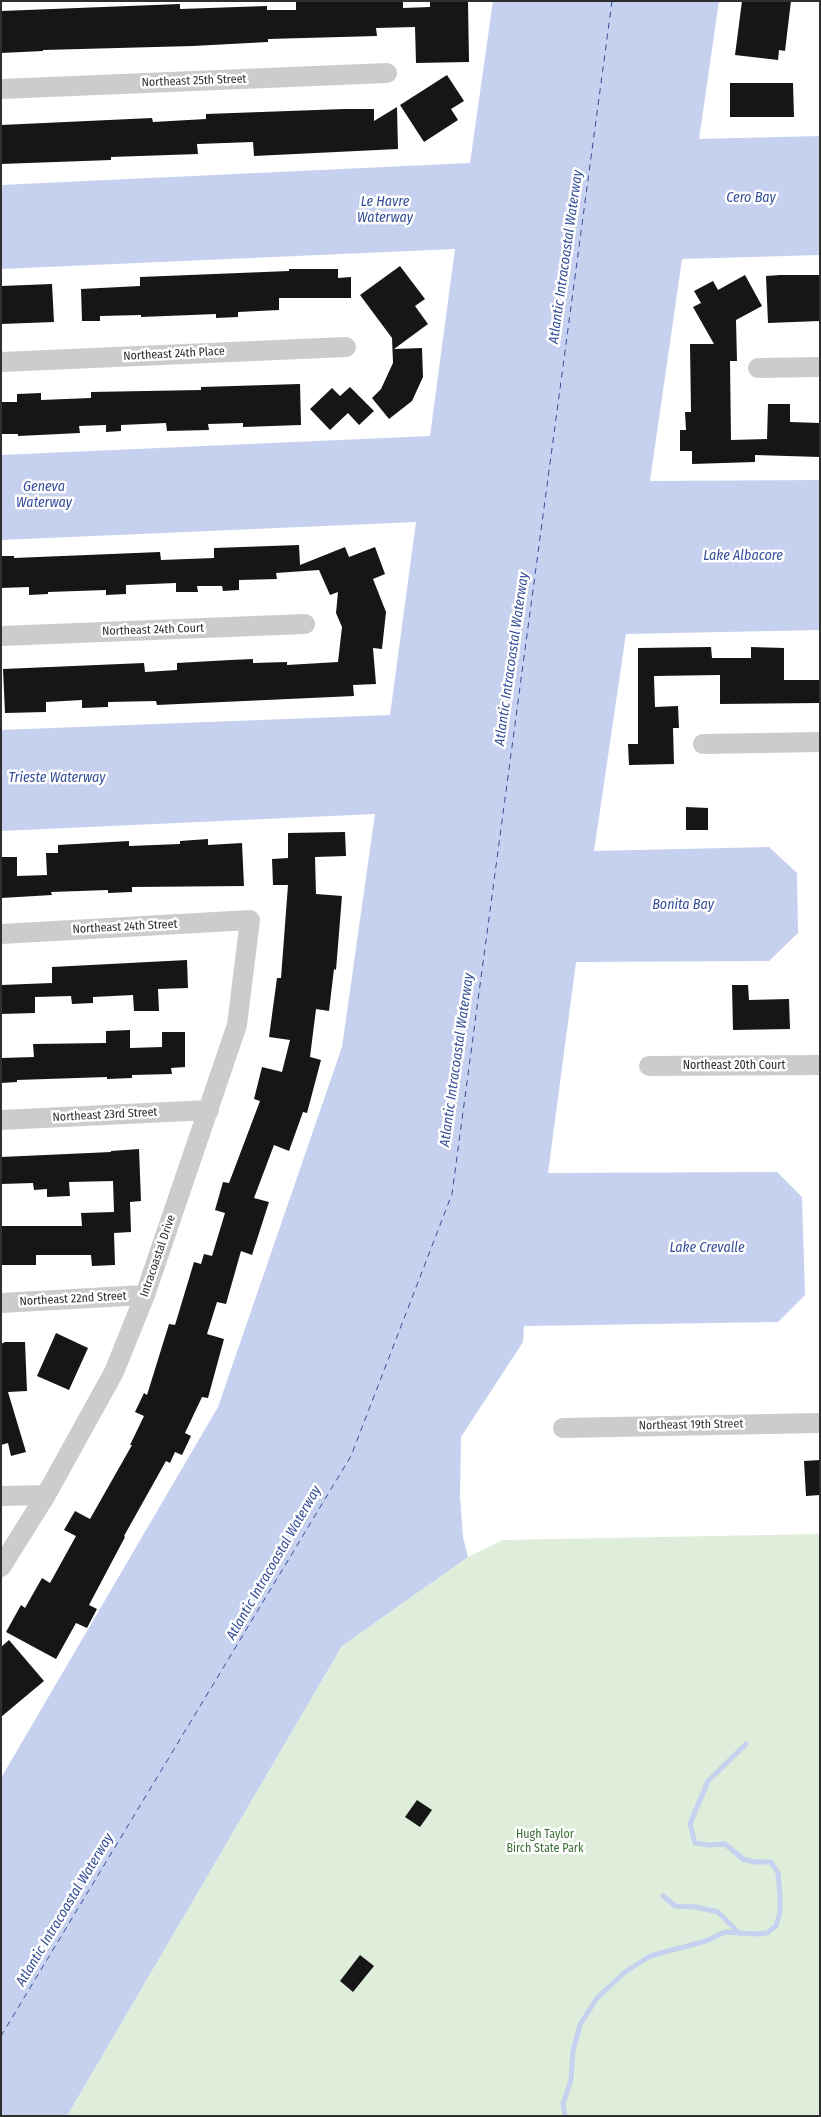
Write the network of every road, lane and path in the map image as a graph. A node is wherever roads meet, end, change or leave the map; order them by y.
1 (386, 73) dead end
2 (1, 89) edge
3 (346, 347) dead end
4 (1, 362) edge
5 (820, 367) edge
6 (758, 368) dead end
7 (305, 624) dead end
8 (1, 636) edge
9 (820, 742) edge
10 (703, 744) dead end
11 (250, 920) joint
12 (1, 934) edge
13 (820, 1065) edge
14 (649, 1066) dead end
15 (209, 1110) junction
16 (1, 1120) edge
17 (144, 1295) junction
18 (1, 1303) edge
19 (820, 1423) edge
20 (563, 1428) dead end
21 (46, 1495) junction
22 (1, 1496) edge
23 (1, 1567) edge

1 - 2 street, Northeast 25th Street
3 - 4 street, Northeast 24th Place
5 - 6 street
7 - 8 street, Northeast 24th Court
9 - 10 street
11 - 12 street, Northeast 24th Street
11 - 15 street, Intracoastal Drive
13 - 14 street, Northeast 20th Court
15 - 16 street, Northeast 23rd Street
15 - 17 street, Intracoastal Drive
17 - 18 street, Northeast 22nd Street
17 - 21 street, Intracoastal Drive
19 - 20 street, Northeast 19th Street
21 - 22 street
21 - 23 street, Intracoastal Drive

